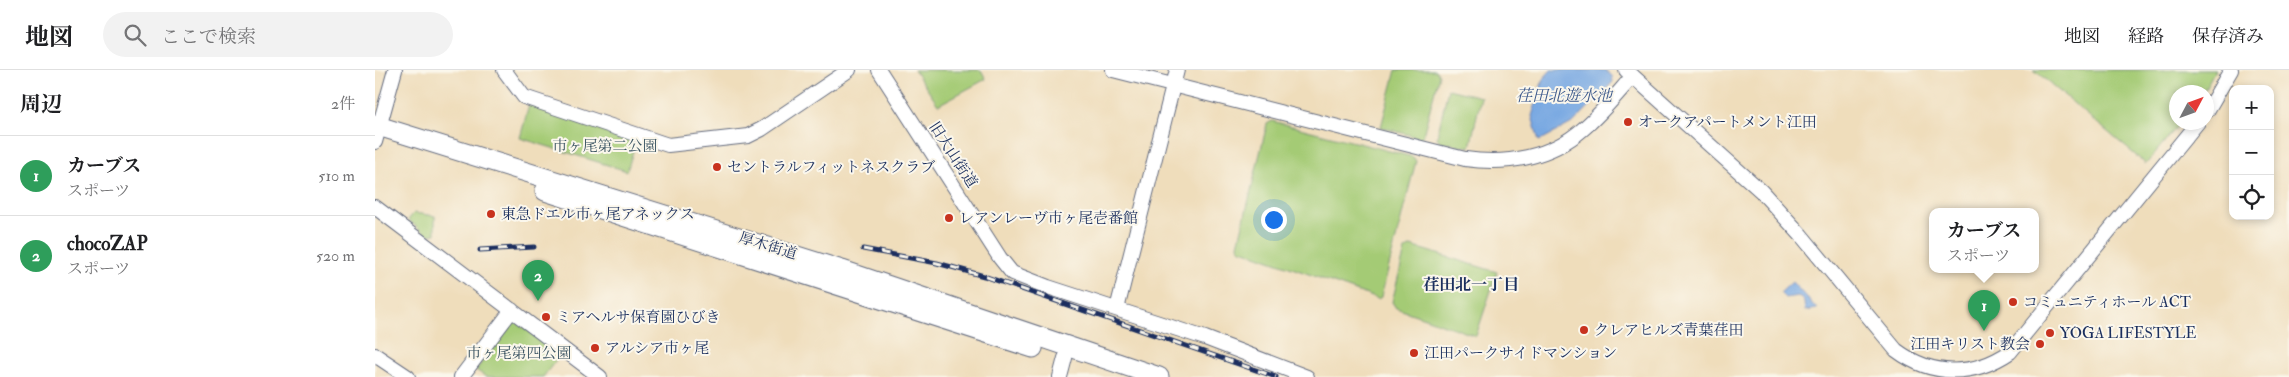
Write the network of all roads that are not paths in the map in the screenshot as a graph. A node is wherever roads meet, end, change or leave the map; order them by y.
1 (395, 70) edge
2 (504, 70) edge
3 (849, 70) edge
4 (879, 70) edge
5 (1113, 70) edge
6 (1177, 70) edge
7 (2231, 70) edge
8 (1630, 73) edge
9 (1173, 85) junction
10 (2214, 99) edge
11 (2192, 130) edge
12 (376, 133) edge
13 (375, 207) edge
14 (1117, 309) junction
15 (512, 310) junction
16 (375, 355) edge
17 (1065, 358) junction
18 (1985, 372) edge
19 (407, 377) edge
20 (461, 377) edge
21 (600, 377) edge
22 (1060, 377) edge
23 (1120, 377) edge
24 (1159, 377) edge
25 (1307, 377) edge

1 - 12 street
2 - 3 street
4 - 14 street, 旧大山街道
5 - 9 street
6 - 9 street
7 - 10 street
8 - 9 street
8 - 18 street
9 - 14 street
11 - 18 street
12 - 17 highway, 厚木街道
12 - 24 highway, 厚木街道
13 - 15 street
14 - 25 street, 旧大山街道
15 - 20 street
15 - 21 street
16 - 19 street
17 - 22 street
17 - 23 highway, 厚木街道

